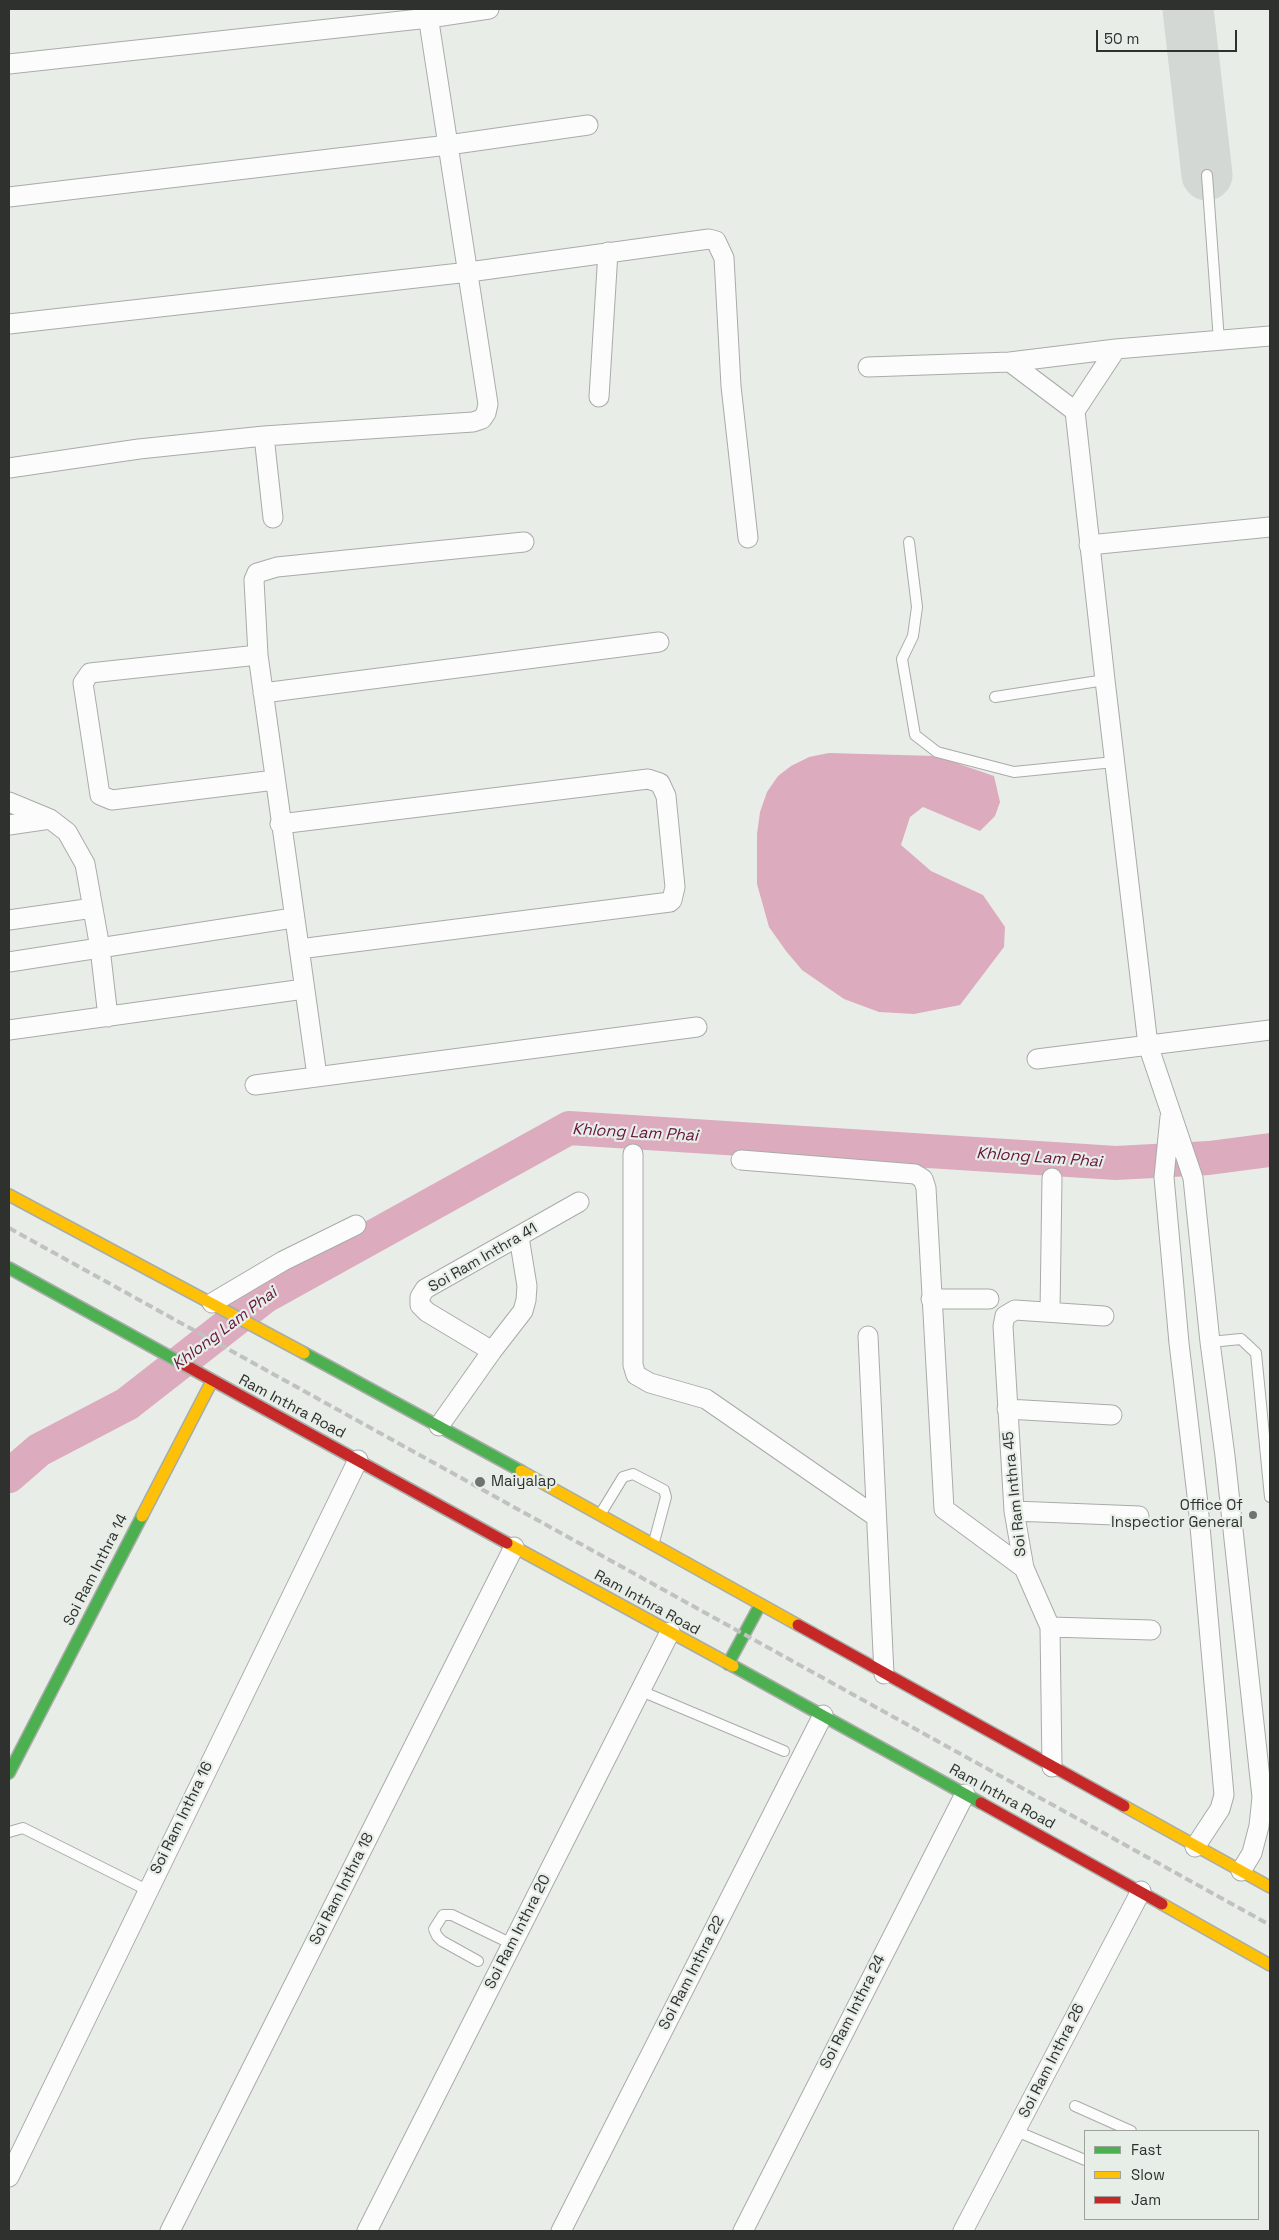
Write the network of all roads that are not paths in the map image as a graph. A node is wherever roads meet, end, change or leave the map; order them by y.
1 (489, 9) edge
2 (428, 13) edge
3 (9, 64) edge
4 (588, 125) dead end
5 (448, 145) junction
6 (1207, 175) dead end
7 (9, 197) edge
8 (608, 252) junction
9 (469, 272) junction
10 (9, 324) edge
11 (1270, 336) edge
12 (1219, 341) junction
13 (1116, 350) junction
14 (1010, 362) junction
15 (868, 367) dead end
16 (599, 397) dead end
17 (1075, 411) junction
18 (264, 436) junction
19 (9, 468) edge
20 (272, 518) dead end
21 (1270, 527) edge
22 (748, 538) dead end
23 (524, 542) dead end
24 (909, 542) dead end
25 (1090, 545) junction
26 (659, 642) dead end
27 (258, 655) junction
28 (1104, 680) junction
29 (263, 693) junction
30 (995, 697) dead end
31 (1114, 762) junction
32 (275, 780) junction
33 (9, 802) edge
34 (50, 819) junction
35 (280, 824) junction
36 (9, 826) edge
37 (92, 908) junction
38 (293, 918) junction
39 (9, 920) edge
40 (100, 948) junction
41 (299, 949) junction
42 (9, 962) edge
43 (304, 989) junction
44 (108, 1017) junction
45 (697, 1027) dead end
46 (9, 1030) edge
47 (1270, 1030) edge
48 (1148, 1045) junction
49 (1037, 1059) dead end
50 (317, 1076) junction
51 (255, 1085) dead end
52 (1171, 1110) junction
53 (633, 1154) dead end
54 (741, 1160) dead end
55 (1052, 1178) dead end
56 (9, 1195) edge
57 (579, 1202) dead end
58 (356, 1225) dead end
59 (519, 1237) junction
60 (9, 1268) edge
61 (931, 1300) junction
62 (989, 1300) dead end
63 (218, 1306) junction
64 (1050, 1311) junction
65 (1104, 1316) dead end
66 (868, 1336) dead end
67 (1210, 1342) junction
68 (492, 1351) junction
69 (212, 1381) junction
70 (1007, 1409) junction
71 (1112, 1415) dead end
72 (439, 1426) junction
73 (358, 1460) junction
74 (1270, 1497) edge
75 (1014, 1511) junction
76 (600, 1514) junction
77 (875, 1516) junction
78 (1139, 1516) dead end
79 (653, 1545) junction
80 (514, 1547) junction
81 (1024, 1568) junction
82 (760, 1605) junction
83 (1050, 1626) junction
84 (1150, 1630) dead end
85 (670, 1632) junction
86 (728, 1664) junction
87 (884, 1674) junction
88 (640, 1691) junction
89 (823, 1715) junction
90 (784, 1751) dead end
91 (1052, 1767) junction
92 (9, 1773) edge
93 (965, 1794) junction
94 (9, 1832) edge
95 (1195, 1847) junction
96 (1241, 1871) junction
97 (1270, 1887) edge
98 (147, 1890) junction
99 (1141, 1891) junction
100 (512, 1944) junction
101 (478, 1961) dead end
102 (1270, 1964) edge
103 (1075, 2106) dead end
104 (1129, 2130) edge
105 (1016, 2131) junction
106 (1084, 2160) edge
107 (9, 2177) edge
108 (170, 2231) edge
109 (367, 2231) edge
110 (560, 2231) edge
111 (742, 2231) edge
112 (963, 2231) edge

1 - 2 street
2 - 3 street
2 - 5 street
4 - 5 street
5 - 7 street
5 - 9 street
6 - 12 lane
8 - 9 street
8 - 16 street
8 - 22 street
9 - 10 street
9 - 18 street
11 - 12 street
12 - 13 street
13 - 14 street
13 - 17 street
14 - 15 street
14 - 17 street
17 - 25 street
18 - 19 street
18 - 20 street
21 - 25 street
23 - 27 street
24 - 31 lane
25 - 28 street
26 - 29 street
27 - 29 street
27 - 32 street
28 - 30 lane
28 - 31 street
29 - 32 street
31 - 48 street
32 - 35 street
33 - 34 street
34 - 36 street
34 - 37 street
35 - 38 street
35 - 41 street
37 - 39 street
37 - 40 street
38 - 40 street
38 - 41 street
40 - 42 street
40 - 44 street
41 - 43 street
43 - 44 street
43 - 50 street
44 - 46 street
45 - 50 street
47 - 48 street
48 - 49 street
48 - 52 street
50 - 51 street
52 - 67 street
52 - 95 street
53 - 77 street
54 - 61 street
55 - 64 street
56 - 63 main road
57 - 59 street, Soi Ram Inthra 41
58 - 63 street
59 - 68 street
59 - 68 street, Soi Ram Inthra 41
60 - 69 main road, Ram Inthra Road
61 - 62 street
61 - 81 street
63 - 72 main road
64 - 65 street, Soi Ram Inthra 45
64 - 70 street, Soi Ram Inthra 45
66 - 77 street
67 - 74 lane
67 - 96 street
68 - 72 street
69 - 73 main road, Ram Inthra Road
69 - 92 main road, Soi Ram Inthra 14
70 - 71 street
70 - 75 street, Soi Ram Inthra 45
72 - 76 main road
73 - 80 main road, Ram Inthra Road
73 - 98 street, Soi Ram Inthra 16
75 - 78 street
75 - 81 street, Soi Ram Inthra 45
76 - 79 main road
76 - 79 lane
77 - 87 street
79 - 82 main road
80 - 85 main road, Ram Inthra Road
80 - 108 street, Soi Ram Inthra 18
81 - 83 street, Soi Ram Inthra 45
82 - 86 main road
82 - 87 main road
83 - 84 street
83 - 91 street, Soi Ram Inthra 45
85 - 86 main road, Ram Inthra Road
85 - 88 street, Soi Ram Inthra 20
86 - 89 main road, Ram Inthra Road
87 - 91 main road
88 - 90 lane
88 - 100 street, Soi Ram Inthra 20
89 - 93 main road, Ram Inthra Road
89 - 110 street, Soi Ram Inthra 22
91 - 95 main road
93 - 99 main road, Ram Inthra Road
93 - 111 street, Soi Ram Inthra 24
94 - 98 lane
95 - 96 main road
96 - 97 main road
98 - 107 street, Soi Ram Inthra 16
99 - 102 main road, Ram Inthra Road
99 - 105 street, Soi Ram Inthra 26
100 - 101 lane
100 - 109 street, Soi Ram Inthra 20
103 - 104 lane
105 - 106 lane
105 - 112 street, Soi Ram Inthra 26

